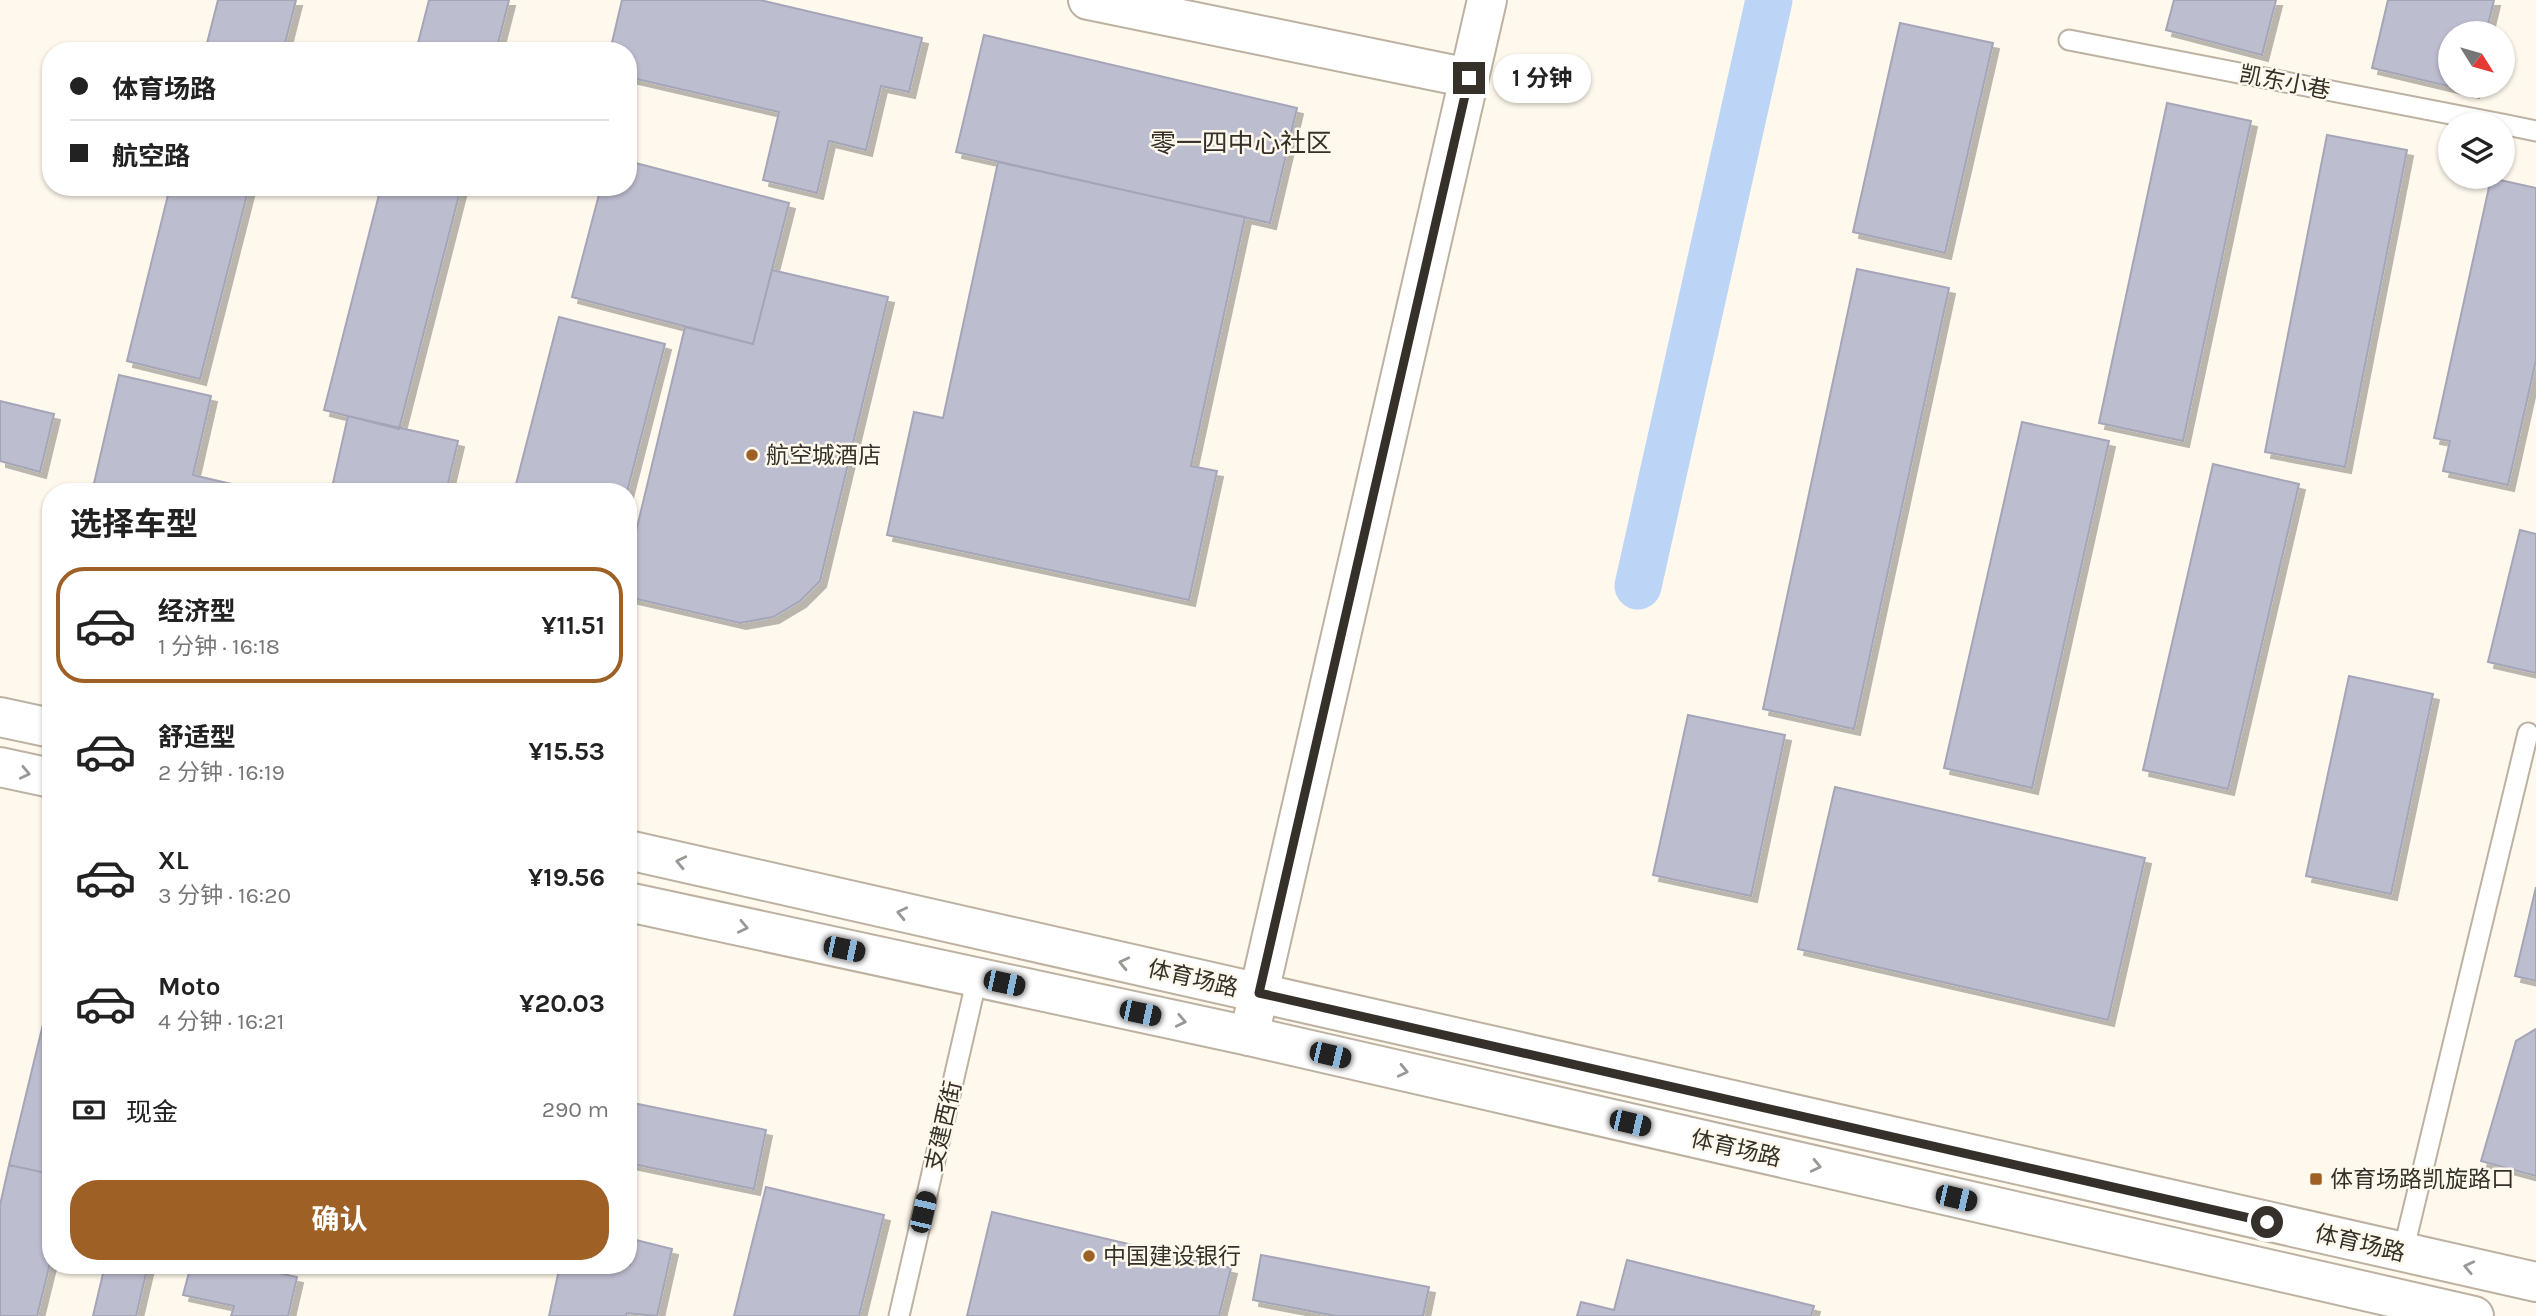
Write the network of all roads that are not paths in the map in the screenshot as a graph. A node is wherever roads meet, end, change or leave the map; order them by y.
1 (1088, 0) edge
2 (1487, 0) edge
3 (2069, 40) dead end
4 (1469, 78) junction
5 (2440, 112) edge
6 (2515, 127) edge
7 (2536, 131) edge
8 (0, 717) edge
9 (42, 726) edge
10 (2528, 733) dead end
11 (0, 767) edge
12 (42, 776) edge
13 (637, 852) edge
14 (637, 904) edge
15 (977, 978) junction
16 (1259, 993) junction
17 (1248, 1036) junction
18 (2403, 1252) junction
19 (2536, 1282) edge
20 (899, 1316) edge
21 (2474, 1316) edge

1 - 4 main road
2 - 4 main road
3 - 5 lane, 凯东小巷
4 - 16 main road
6 - 7 lane, 凯东小巷
8 - 9 main road
10 - 18 lane
11 -> 12 main road
16 -> 13 main road, 体育场路
14 -> 15 main road, 体育场路
15 -> 17 main road, 体育场路
15 - 20 lane, 支建西街
16 - 17 main road
16 - 18 main road, 体育场路
17 -> 21 main road, 体育场路
19 -> 18 main road, 体育场路

